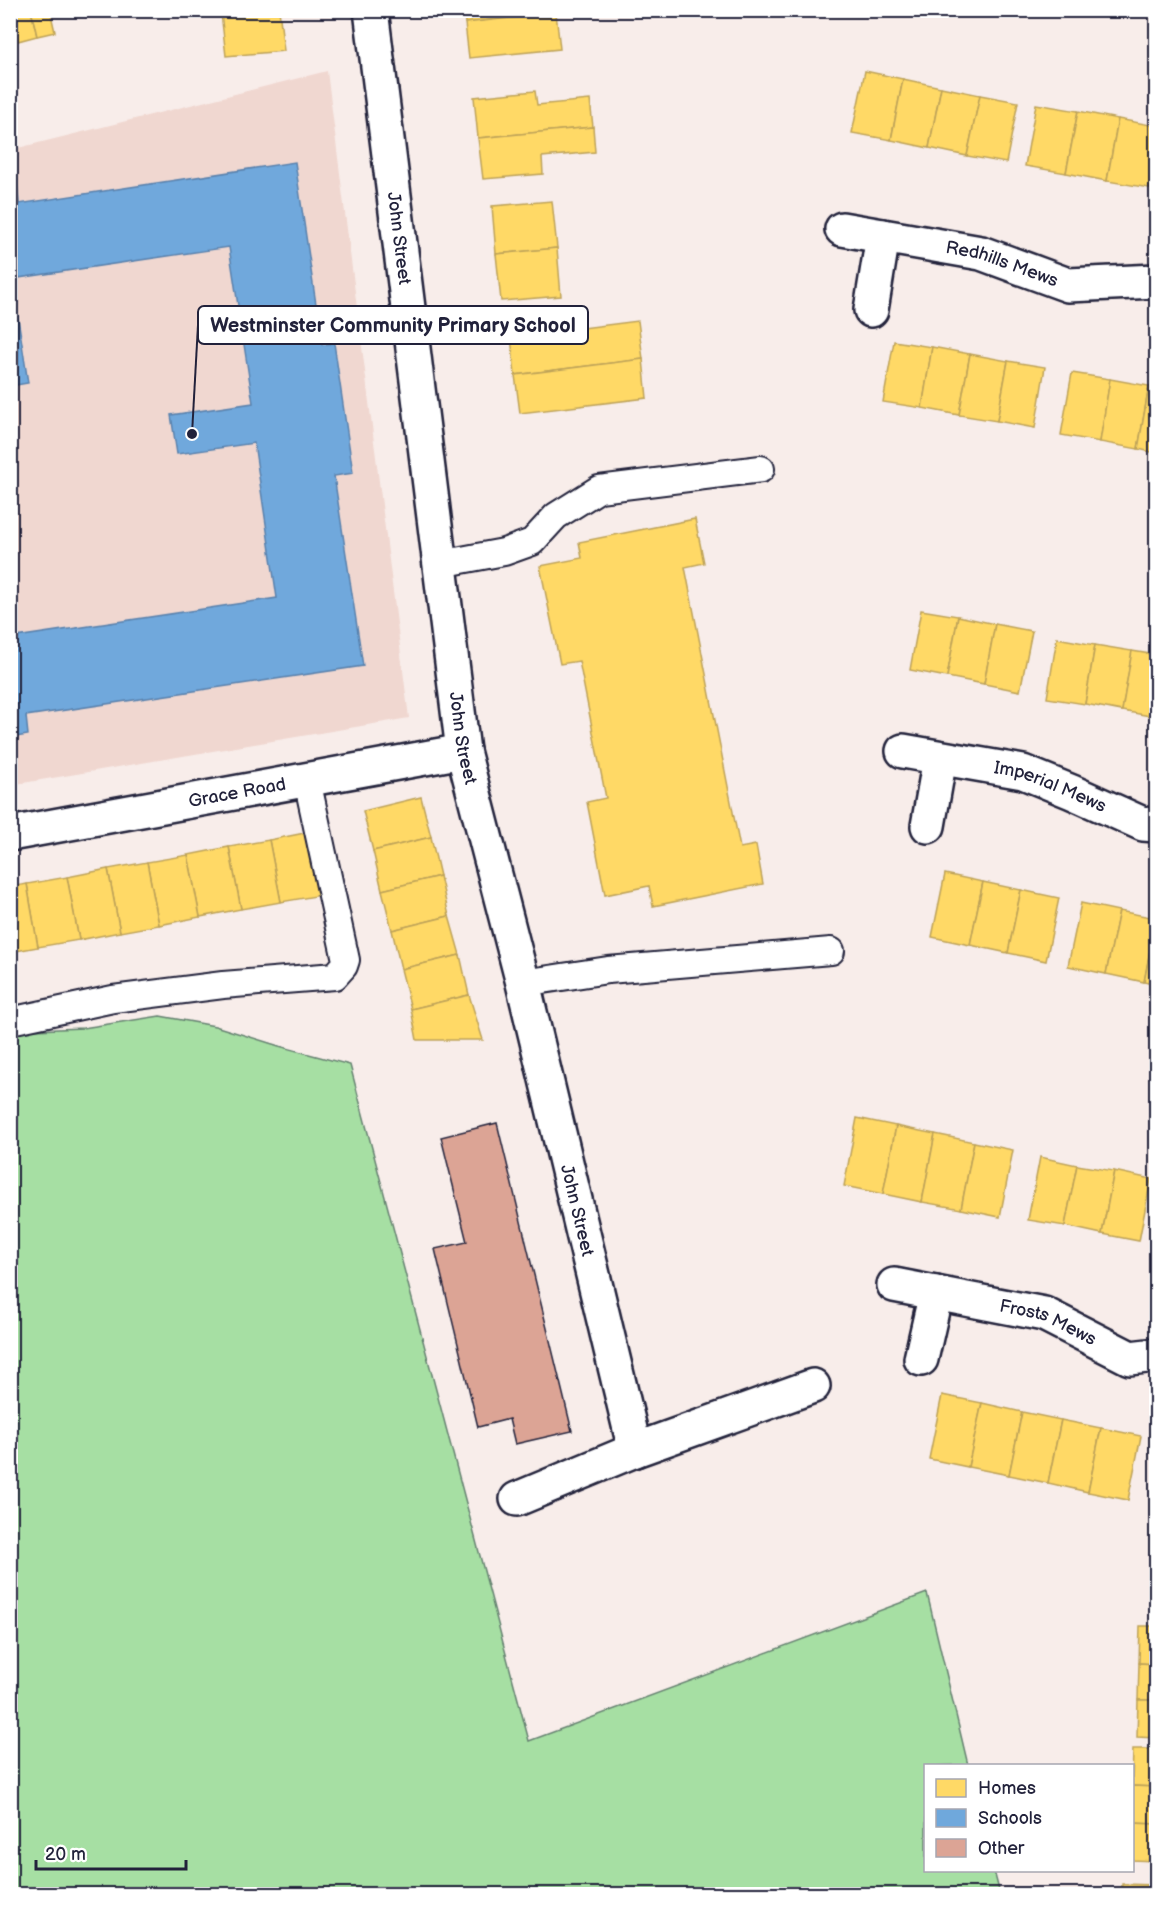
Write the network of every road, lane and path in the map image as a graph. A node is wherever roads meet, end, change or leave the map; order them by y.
1 (371, 10) edge
2 (842, 229) dead end
3 (883, 236) junction
4 (1156, 281) edge
5 (871, 310) dead end
6 (761, 469) dead end
7 (440, 564) junction
8 (463, 751) junction
9 (903, 752) dead end
10 (940, 758) junction
11 (307, 780) junction
12 (928, 825) dead end
13 (1156, 825) edge
14 (10, 834) edge
15 (831, 951) dead end
16 (523, 983) junction
17 (10, 1021) edge
18 (894, 1285) dead end
19 (936, 1293) junction
20 (1156, 1355) edge
21 (921, 1359) dead end
22 (813, 1386) dead end
23 (635, 1450) junction
24 (517, 1499) dead end

1 - 7 street, John Street
2 - 3 street, Redhills Mews
3 - 4 street, Redhills Mews
3 - 5 street
6 - 7 lane
7 - 8 street, John Street
8 - 11 street, Grace Road
8 - 16 street, John Street
9 - 10 street, Imperial Mews
10 - 12 street
10 - 13 street, Imperial Mews
11 - 14 street, Grace Road
11 - 17 lane
15 - 16 lane
16 - 23 street, John Street
18 - 19 street, Frosts Mews
19 - 20 street, Frosts Mews
19 - 21 street
22 - 23 street
23 - 24 street

